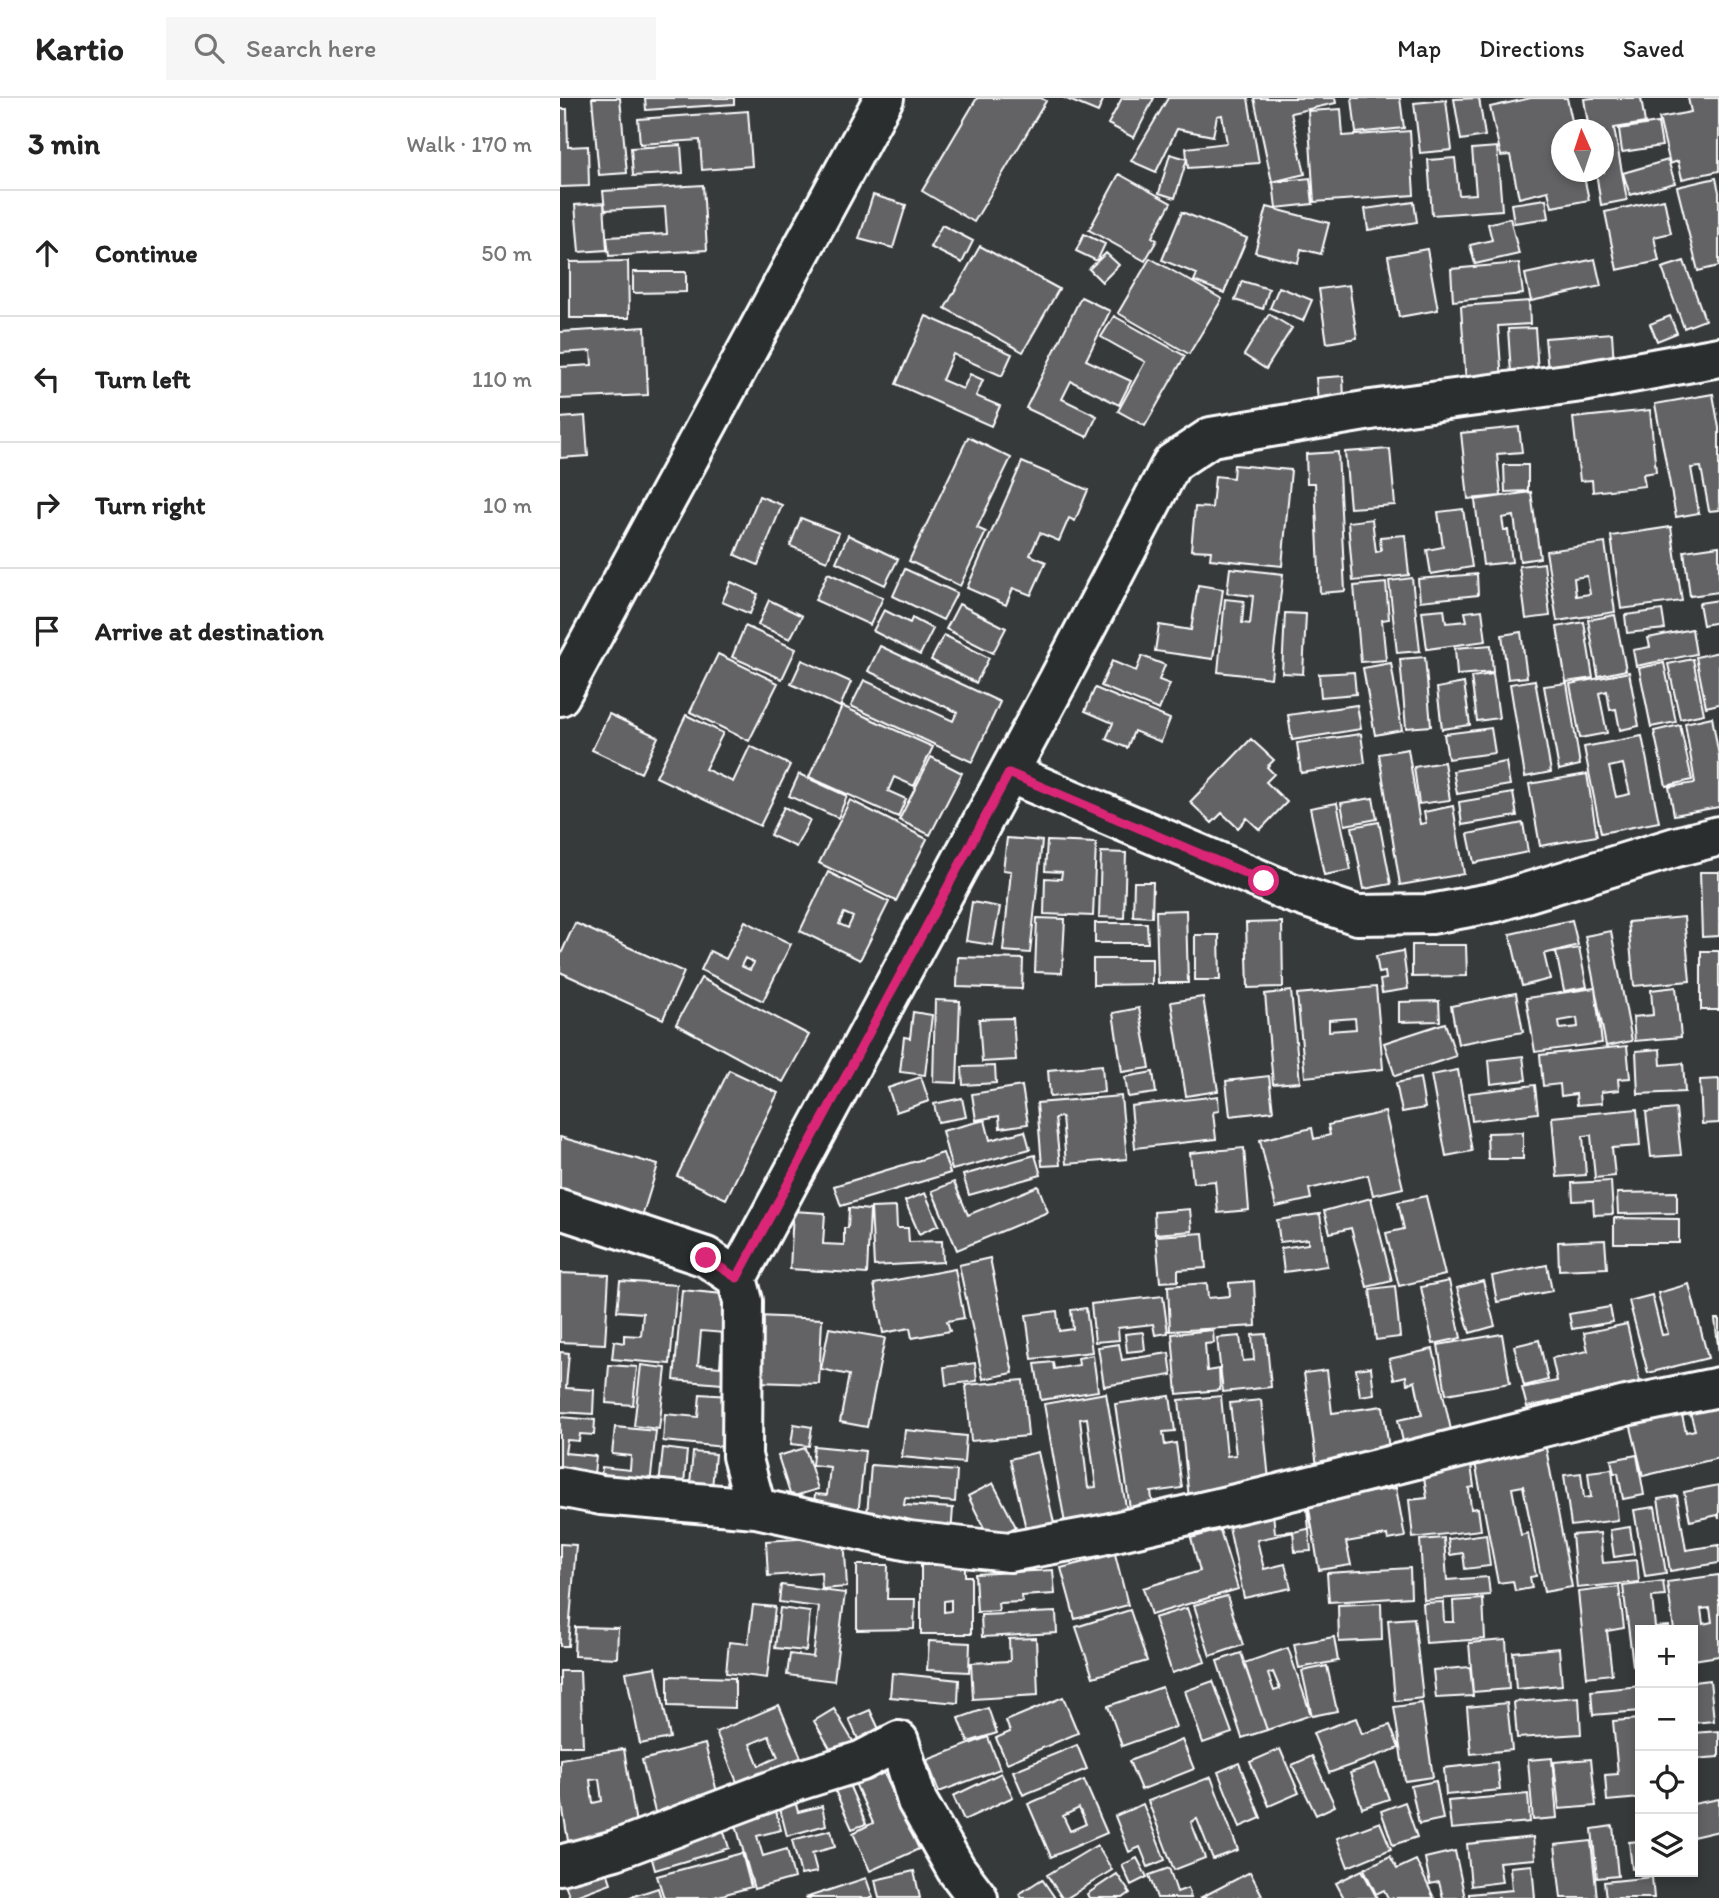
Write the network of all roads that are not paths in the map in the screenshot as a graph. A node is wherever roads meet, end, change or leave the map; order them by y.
1 (884, 98) edge
2 (1719, 358) edge
3 (560, 696) edge
4 (1009, 773) junction
5 (1719, 836) edge
6 (560, 1209) edge
7 (737, 1278) junction
8 (1719, 1387) edge
9 (560, 1487) edge
10 (756, 1508) junction
11 (560, 1865) edge
12 (978, 1898) edge

1 - 3 street
2 - 4 street
4 - 5 street
4 - 7 street
6 - 7 street
7 - 10 street
8 - 10 street
9 - 10 street
11 - 12 street

